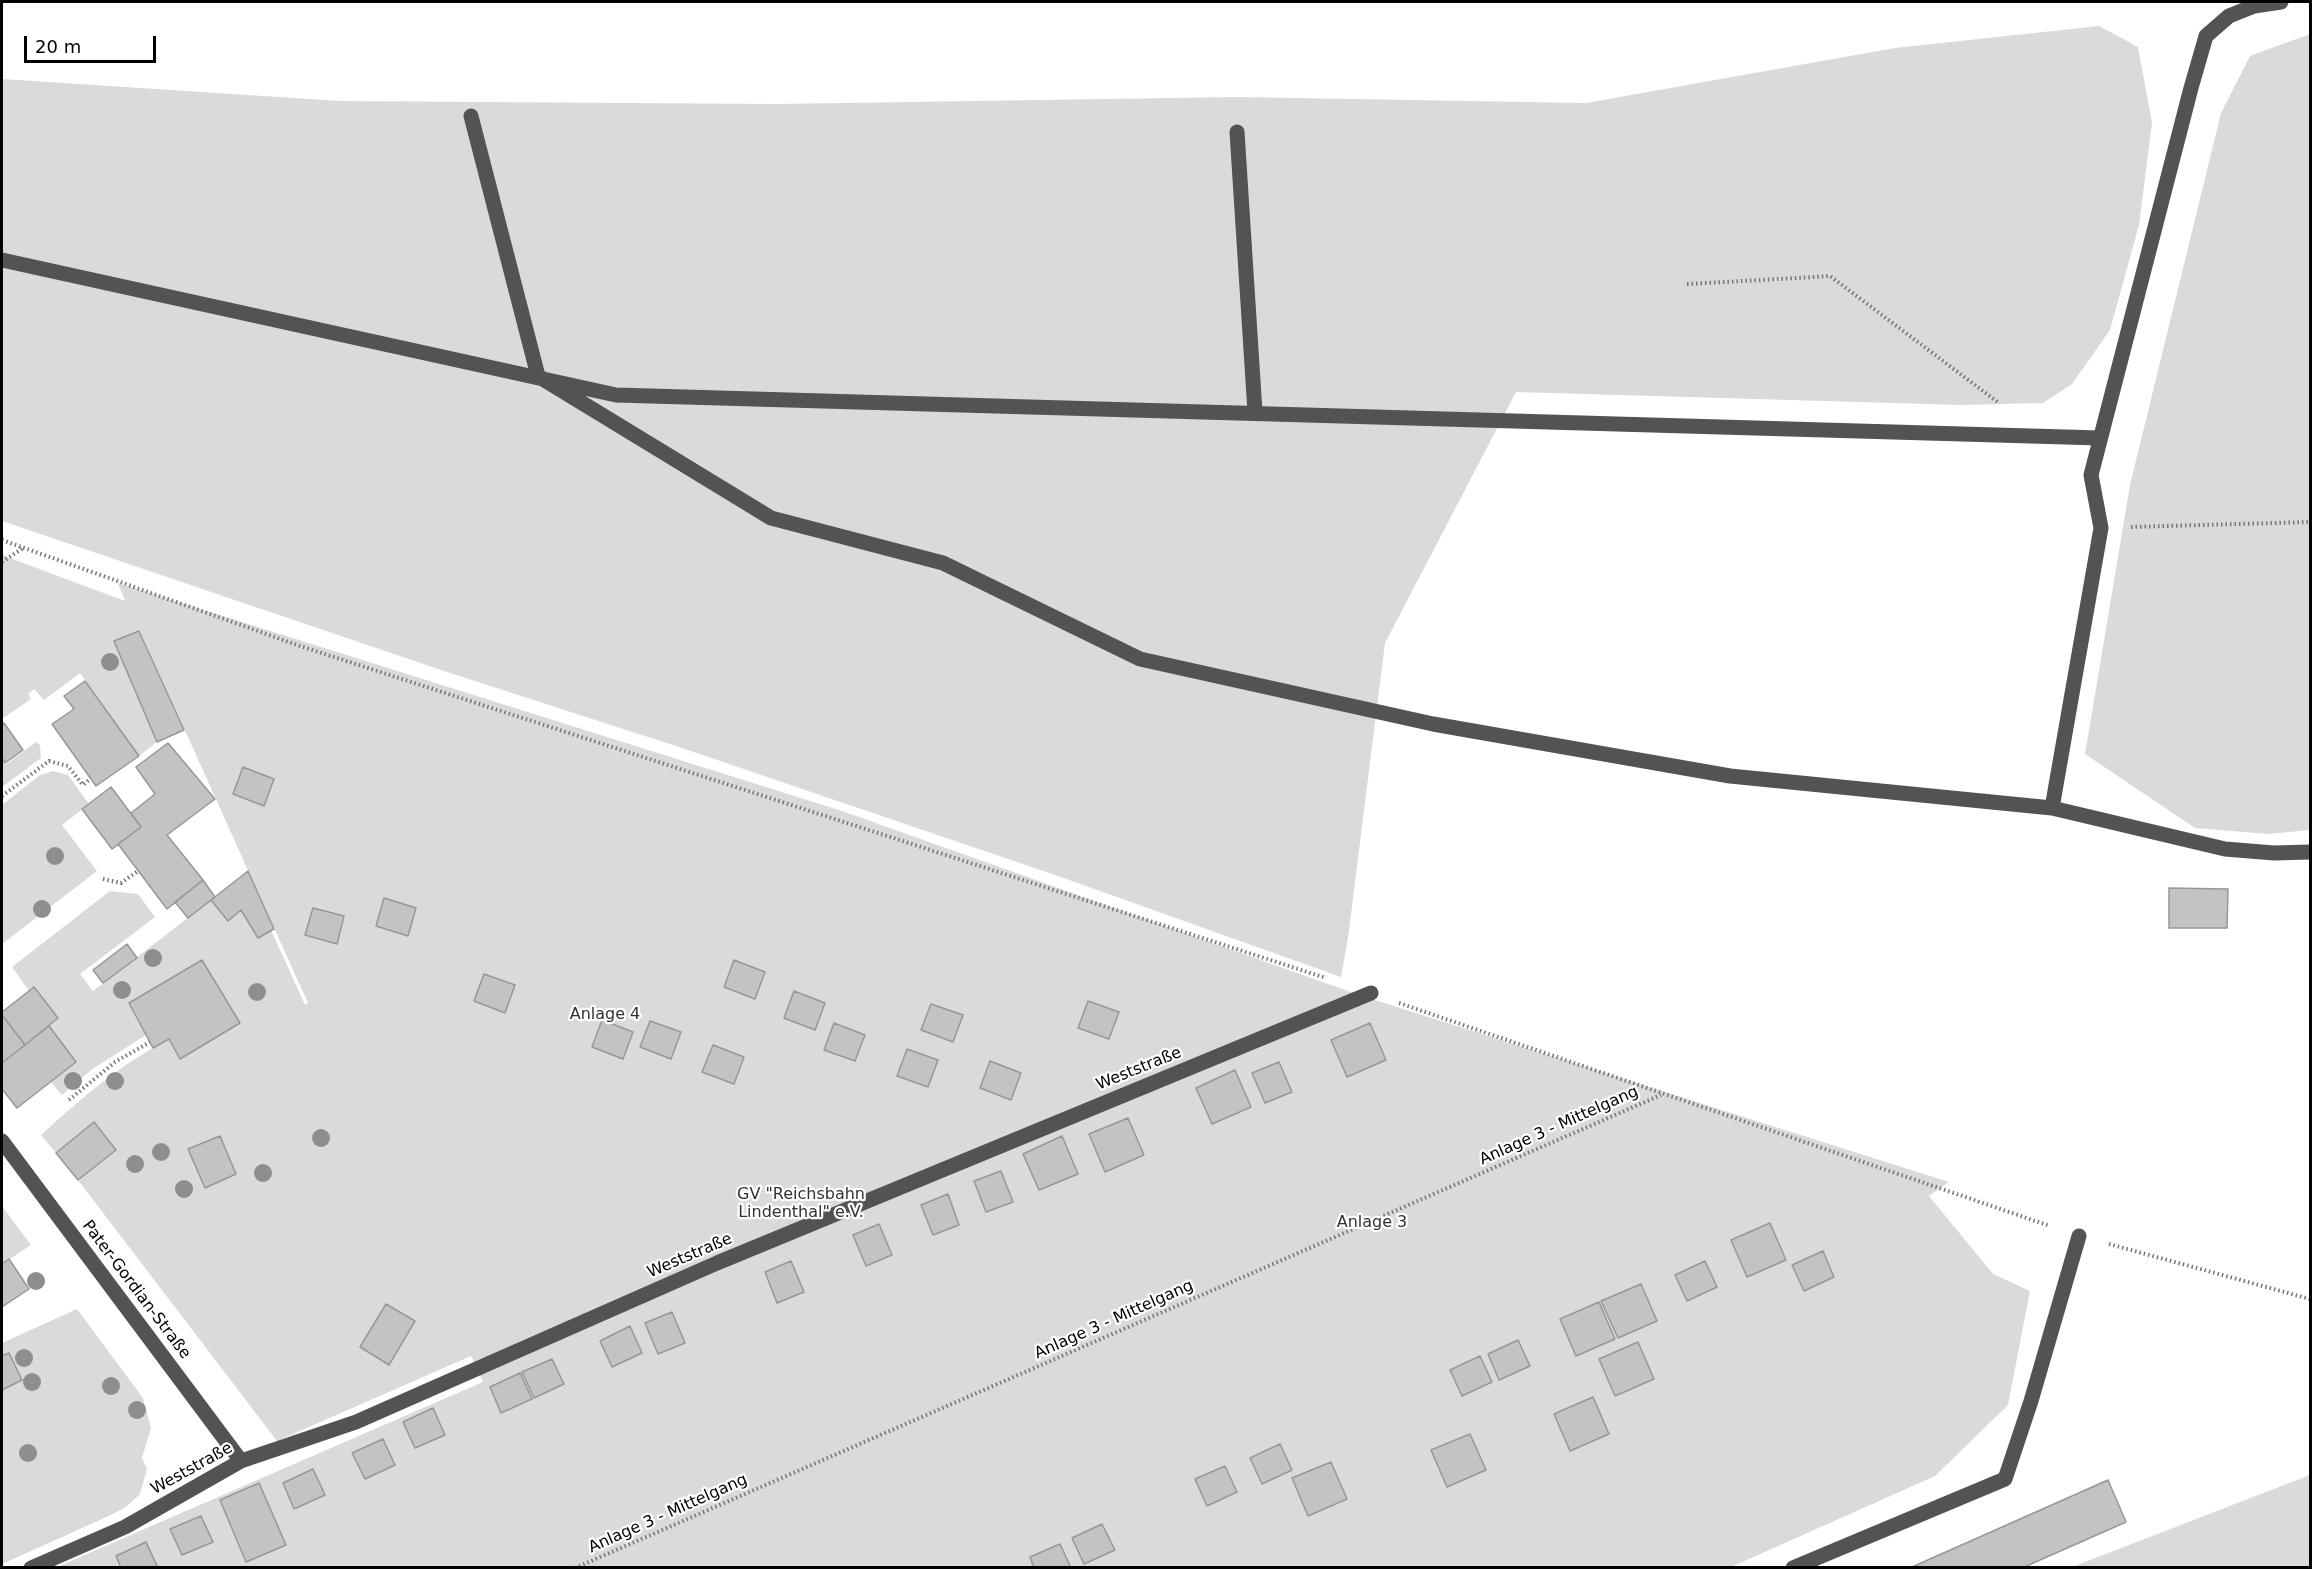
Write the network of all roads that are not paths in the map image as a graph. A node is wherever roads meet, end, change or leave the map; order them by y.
1 (2281, 2) edge
2 (471, 116) dead end
3 (1237, 132) dead end
4 (2, 260) edge
5 (538, 376) junction
6 (1255, 412) junction
7 (2100, 438) junction
8 (2052, 808) junction
9 (2310, 852) edge
10 (1371, 993) road end
11 (2, 1141) edge
12 (2079, 1236) road end
13 (241, 1461) junction
14 (31, 1568) edge
15 (1793, 1568) edge

1 - 7 street
2 - 5 street
3 - 6 street
4 - 5 street
5 - 6 street
5 - 8 street
6 - 7 street
7 - 8 street
8 - 9 street
10 - 13 street, Weststraße
11 - 13 street, Pater-Gordian-Straße
12 - 15 street
13 - 14 street, Weststraße

